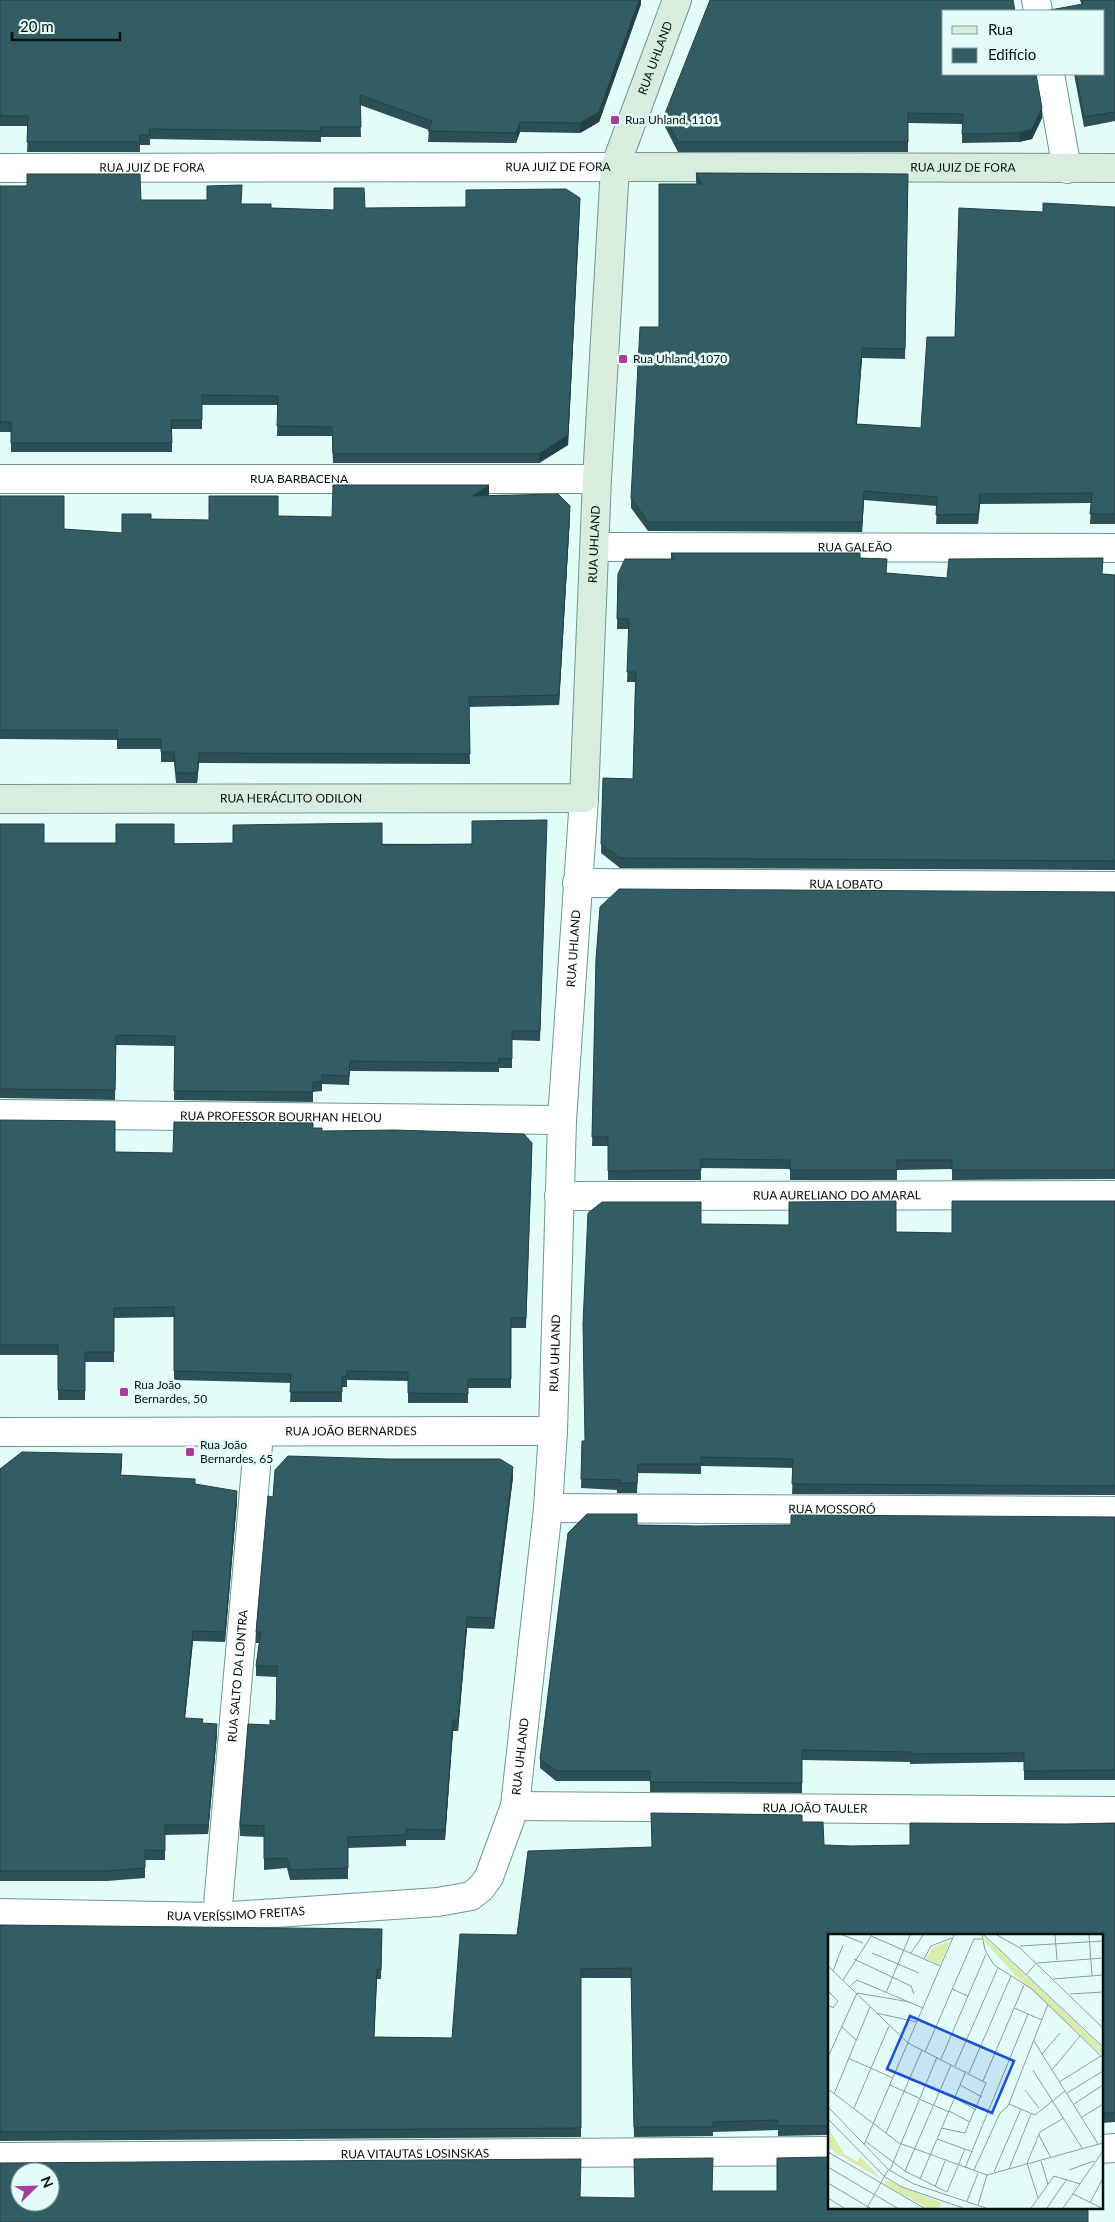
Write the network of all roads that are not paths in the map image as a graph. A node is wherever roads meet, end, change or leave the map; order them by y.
1 (677, 0) edge
2 (1050, 75) edge
3 (616, 167) junction
4 (0, 168) edge
5 (1115, 168) edge
6 (1068, 169) junction
7 (0, 479) edge
8 (597, 479) junction
9 (595, 547) junction
10 (1115, 548) edge
11 (584, 798) junction
12 (0, 799) edge
13 (577, 883) junction
14 (1115, 886) edge
15 (0, 1114) edge
16 (562, 1120) junction
17 (1115, 1195) edge
18 (559, 1196) junction
19 (553, 1431) junction
20 (0, 1432) edge
21 (259, 1433) junction
22 (548, 1508) junction
23 (1115, 1511) edge
24 (515, 1806) junction
25 (1115, 1811) edge
26 (471, 1896) joint
27 (0, 1913) edge
28 (217, 1917) junction
29 (1115, 2148) edge
30 (1102, 2149) edge
31 (828, 2151) edge
32 (0, 2157) edge

1 - 3 street, RUA UHLAND
2 - 6 street
3 - 4 street, RUA JUIZ DE FORA
3 - 6 street, RUA JUIZ DE FORA
3 - 8 street, RUA UHLAND
5 - 6 street, RUA JUIZ DE FORA
7 - 8 street, RUA BARBACENA
8 - 9 street, RUA UHLAND
9 - 10 street, RUA GALEÃO
9 - 11 street, RUA UHLAND
11 - 12 street, RUA HERÁCLITO ODILON
11 - 13 street, RUA UHLAND
13 - 14 street, RUA LOBATO
13 - 16 street, RUA UHLAND
15 - 16 street, RUA PROFESSOR BOURHAN HELOU
16 - 18 street, RUA UHLAND
17 - 18 street, RUA AURELIANO DO AMARAL
18 - 19 street, RUA UHLAND
19 - 21 street, RUA JOÃO BERNARDES
19 - 22 street, RUA UHLAND
20 - 21 street, RUA JOÃO BERNARDES
21 - 28 street, RUA SALTO DA LONTRA
22 - 23 street, RUA MOSSORÓ
22 - 24 street, RUA UHLAND
24 - 25 street, RUA JOÃO TAULER
24 - 26 street, RUA UHLAND
26 - 28 street, RUA VERÍSSIMO FREITAS
27 - 28 street, RUA VERÍSSIMO FREITAS
29 - 30 street
31 - 32 street, RUA VITAUTAS LOSINSKAS

